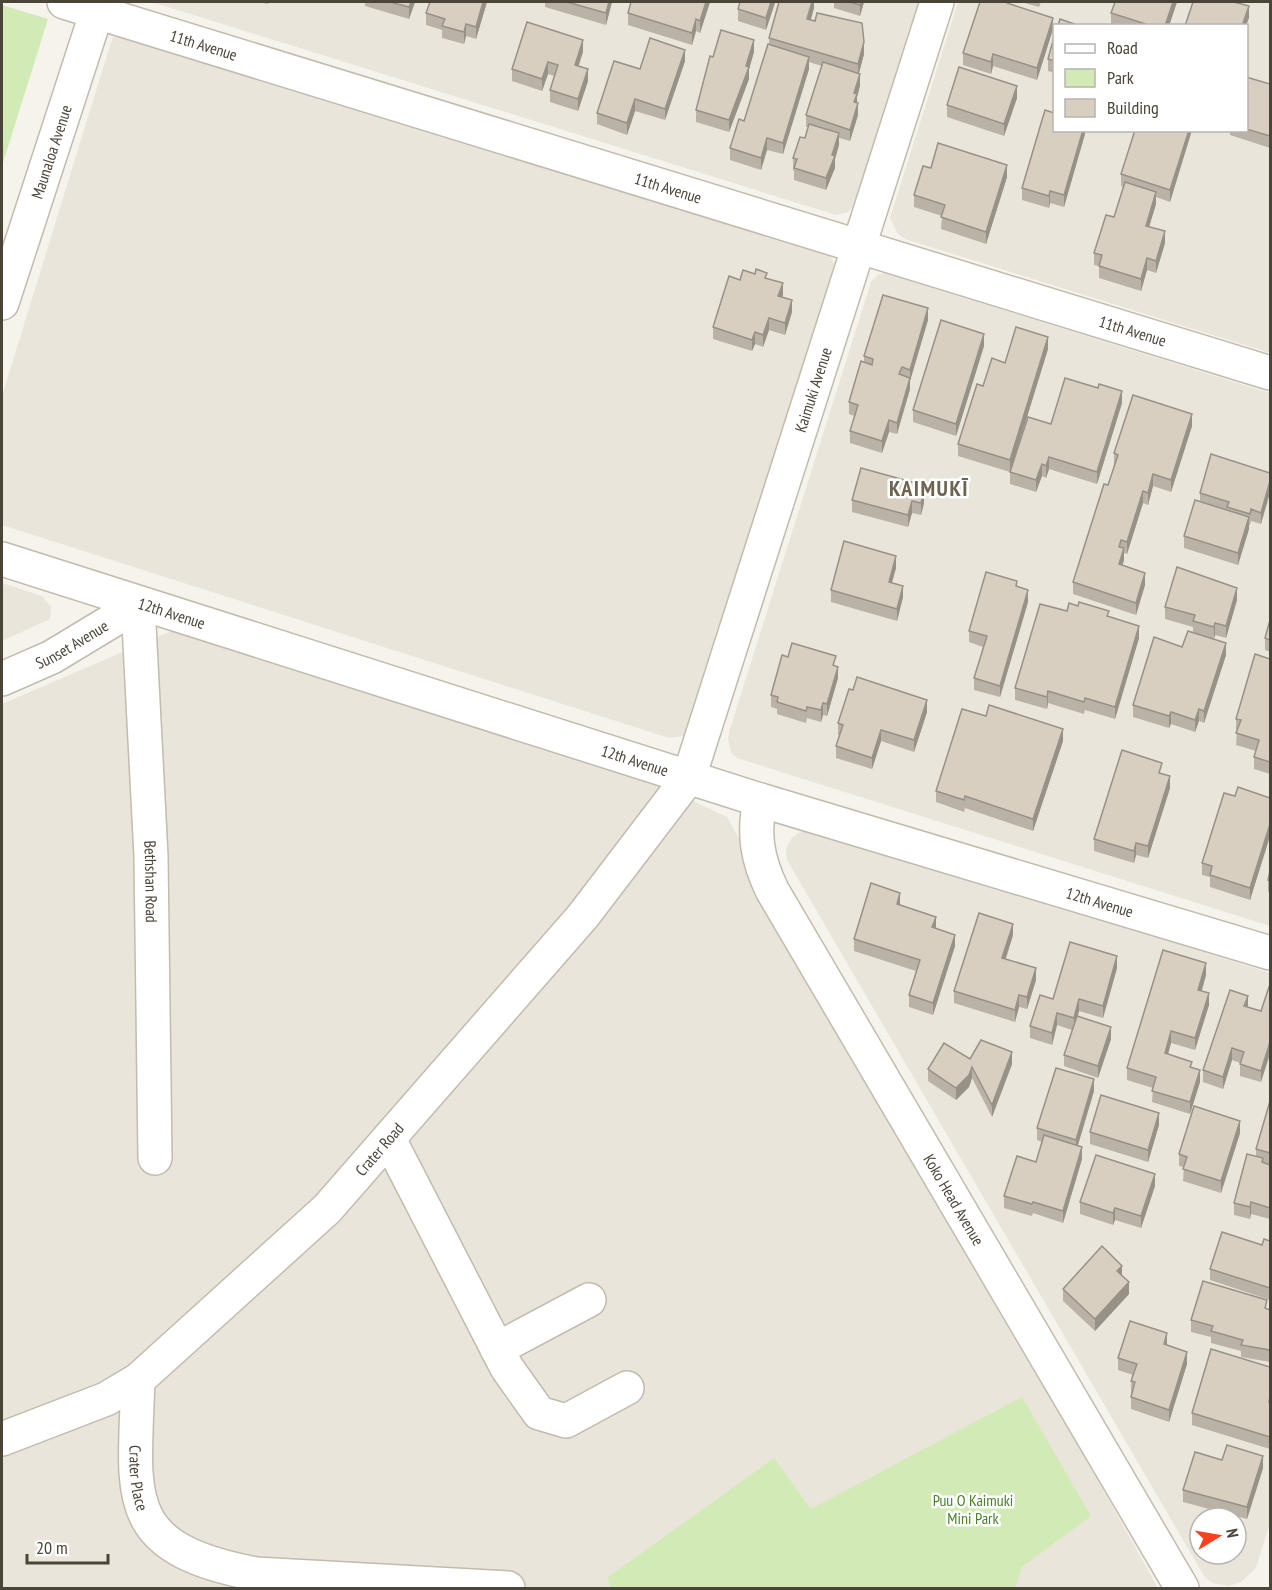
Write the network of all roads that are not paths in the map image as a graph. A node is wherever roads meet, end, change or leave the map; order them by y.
1 (64, 2) edge
2 (937, 2) edge
3 (99, 7) edge
4 (860, 245) junction
5 (2, 303) edge
6 (1270, 373) edge
7 (2, 559) edge
8 (138, 605) junction
9 (2, 679) edge
10 (689, 777) junction
11 (760, 800) junction
12 (1270, 953) edge
13 (389, 1139) junction
14 (155, 1158) dead end
15 (589, 1300) dead end
16 (497, 1349) junction
17 (138, 1380) junction
18 (627, 1388) dead end
19 (2, 1440) edge
20 (508, 1588) edge
21 (1182, 1588) edge

1 - 3 street, 11th Avenue
2 - 4 street, Kaimuki Avenue
3 - 4 street, 11th Avenue
3 - 5 street, Maunaloa Avenue
4 - 6 street, 11th Avenue
4 - 10 street, Kaimuki Avenue
7 - 8 street, 12th Avenue
8 - 9 street, Sunset Avenue
8 - 10 street, 12th Avenue
8 - 14 street, Bethshan Road
10 - 11 street, 12th Avenue
10 - 13 street, Crater Road
11 - 12 street, 12th Avenue
11 - 21 street, Koko Head Avenue
13 - 16 street
13 - 17 street, Crater Road
15 - 16 street
16 - 18 street
17 - 19 street, Crater Road
17 - 20 street, Crater Place

